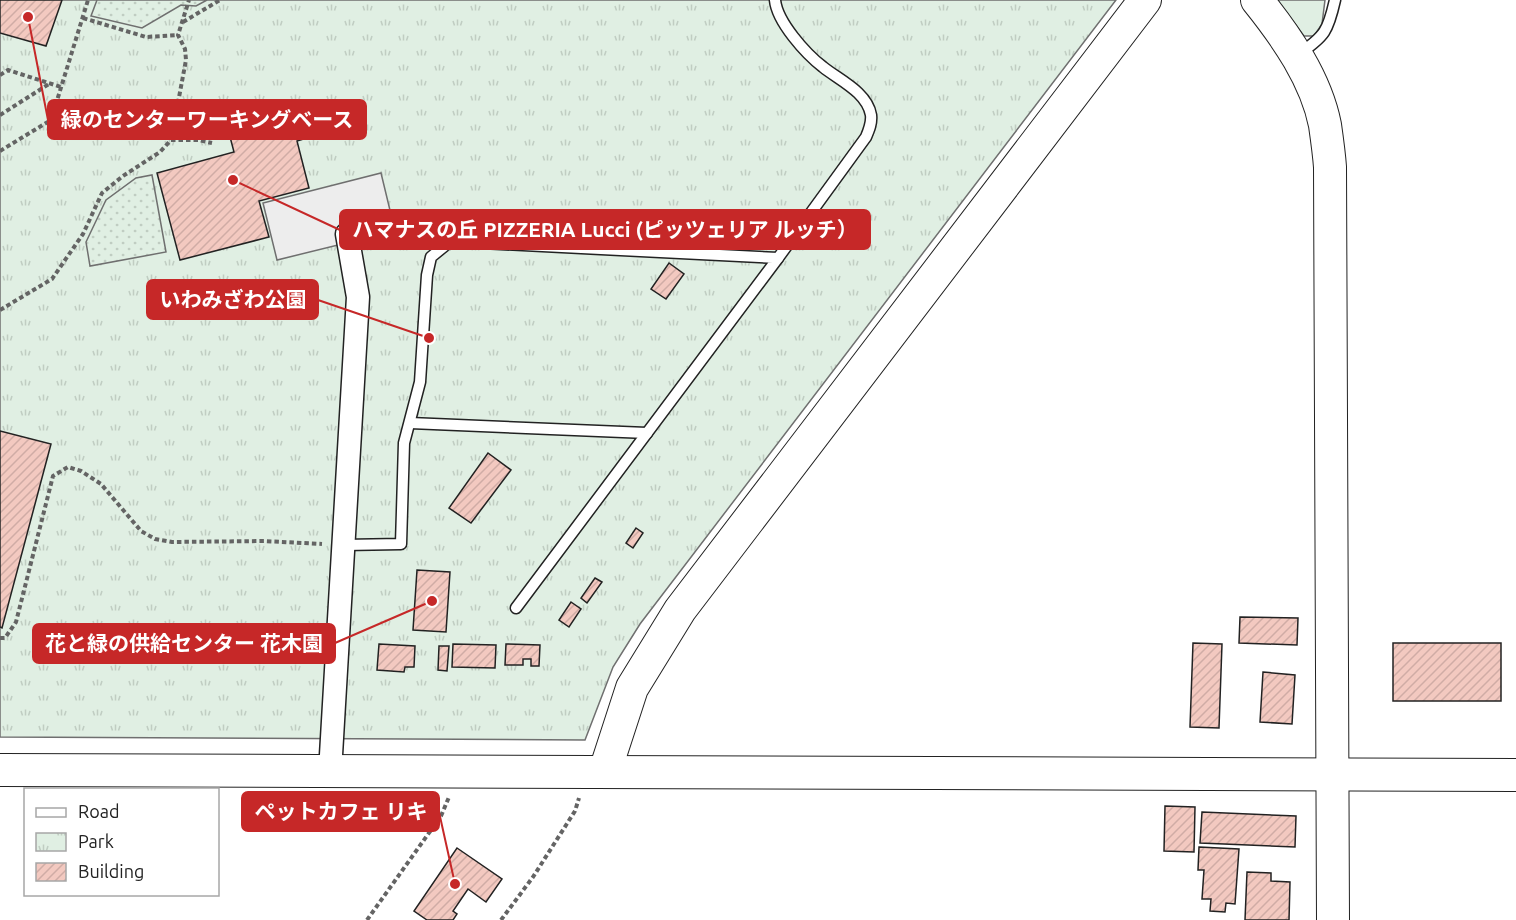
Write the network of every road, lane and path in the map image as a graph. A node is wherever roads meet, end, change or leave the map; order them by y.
1 (88, 0) edge
2 (189, 0) edge
3 (220, 0) edge
4 (775, 0) edge
5 (1145, 0) edge
6 (1257, 0) edge
7 (1335, 0) edge
8 (82, 18) junction
9 (182, 22) junction
10 (178, 35) junction
11 (1296, 56) junction
12 (0, 75) edge
13 (50, 84) junction
14 (61, 87) junction
15 (0, 115) edge
16 (171, 140) junction
17 (212, 143) dead end
18 (1, 148) edge
19 (347, 234) dead end
20 (778, 258) junction
21 (0, 310) edge
22 (410, 423) junction
23 (647, 433) junction
24 (344, 545) junction
25 (516, 608) dead end
26 (0, 638) edge
27 (0, 770) edge
28 (596, 771) junction
29 (330, 772) junction
30 (460, 772) junction
31 (1334, 774) junction
32 (1516, 775) edge
33 (367, 920) edge
34 (501, 920) edge
35 (1334, 920) edge

1 - 8 path
2 - 9 path
3 - 9 path
4 - 20 lane
5 - 28 street
6 - 11 street
7 - 11 lane
8 - 10 path
8 - 14 path
9 - 10 path
10 - 16 path
11 - 31 street
12 - 13 path
13 - 14 path
13 - 15 path
14 - 18 path
16 - 17 path
16 - 21 path
19 - 24 street
20 - 22 lane
20 - 23 lane
22 - 23 lane
22 - 24 lane
23 - 25 lane
24 - 26 path
24 - 29 street
27 - 29 street
28 - 30 street
28 - 31 street
28 - 34 path
29 - 30 street
30 - 33 path
31 - 32 street
31 - 35 street

